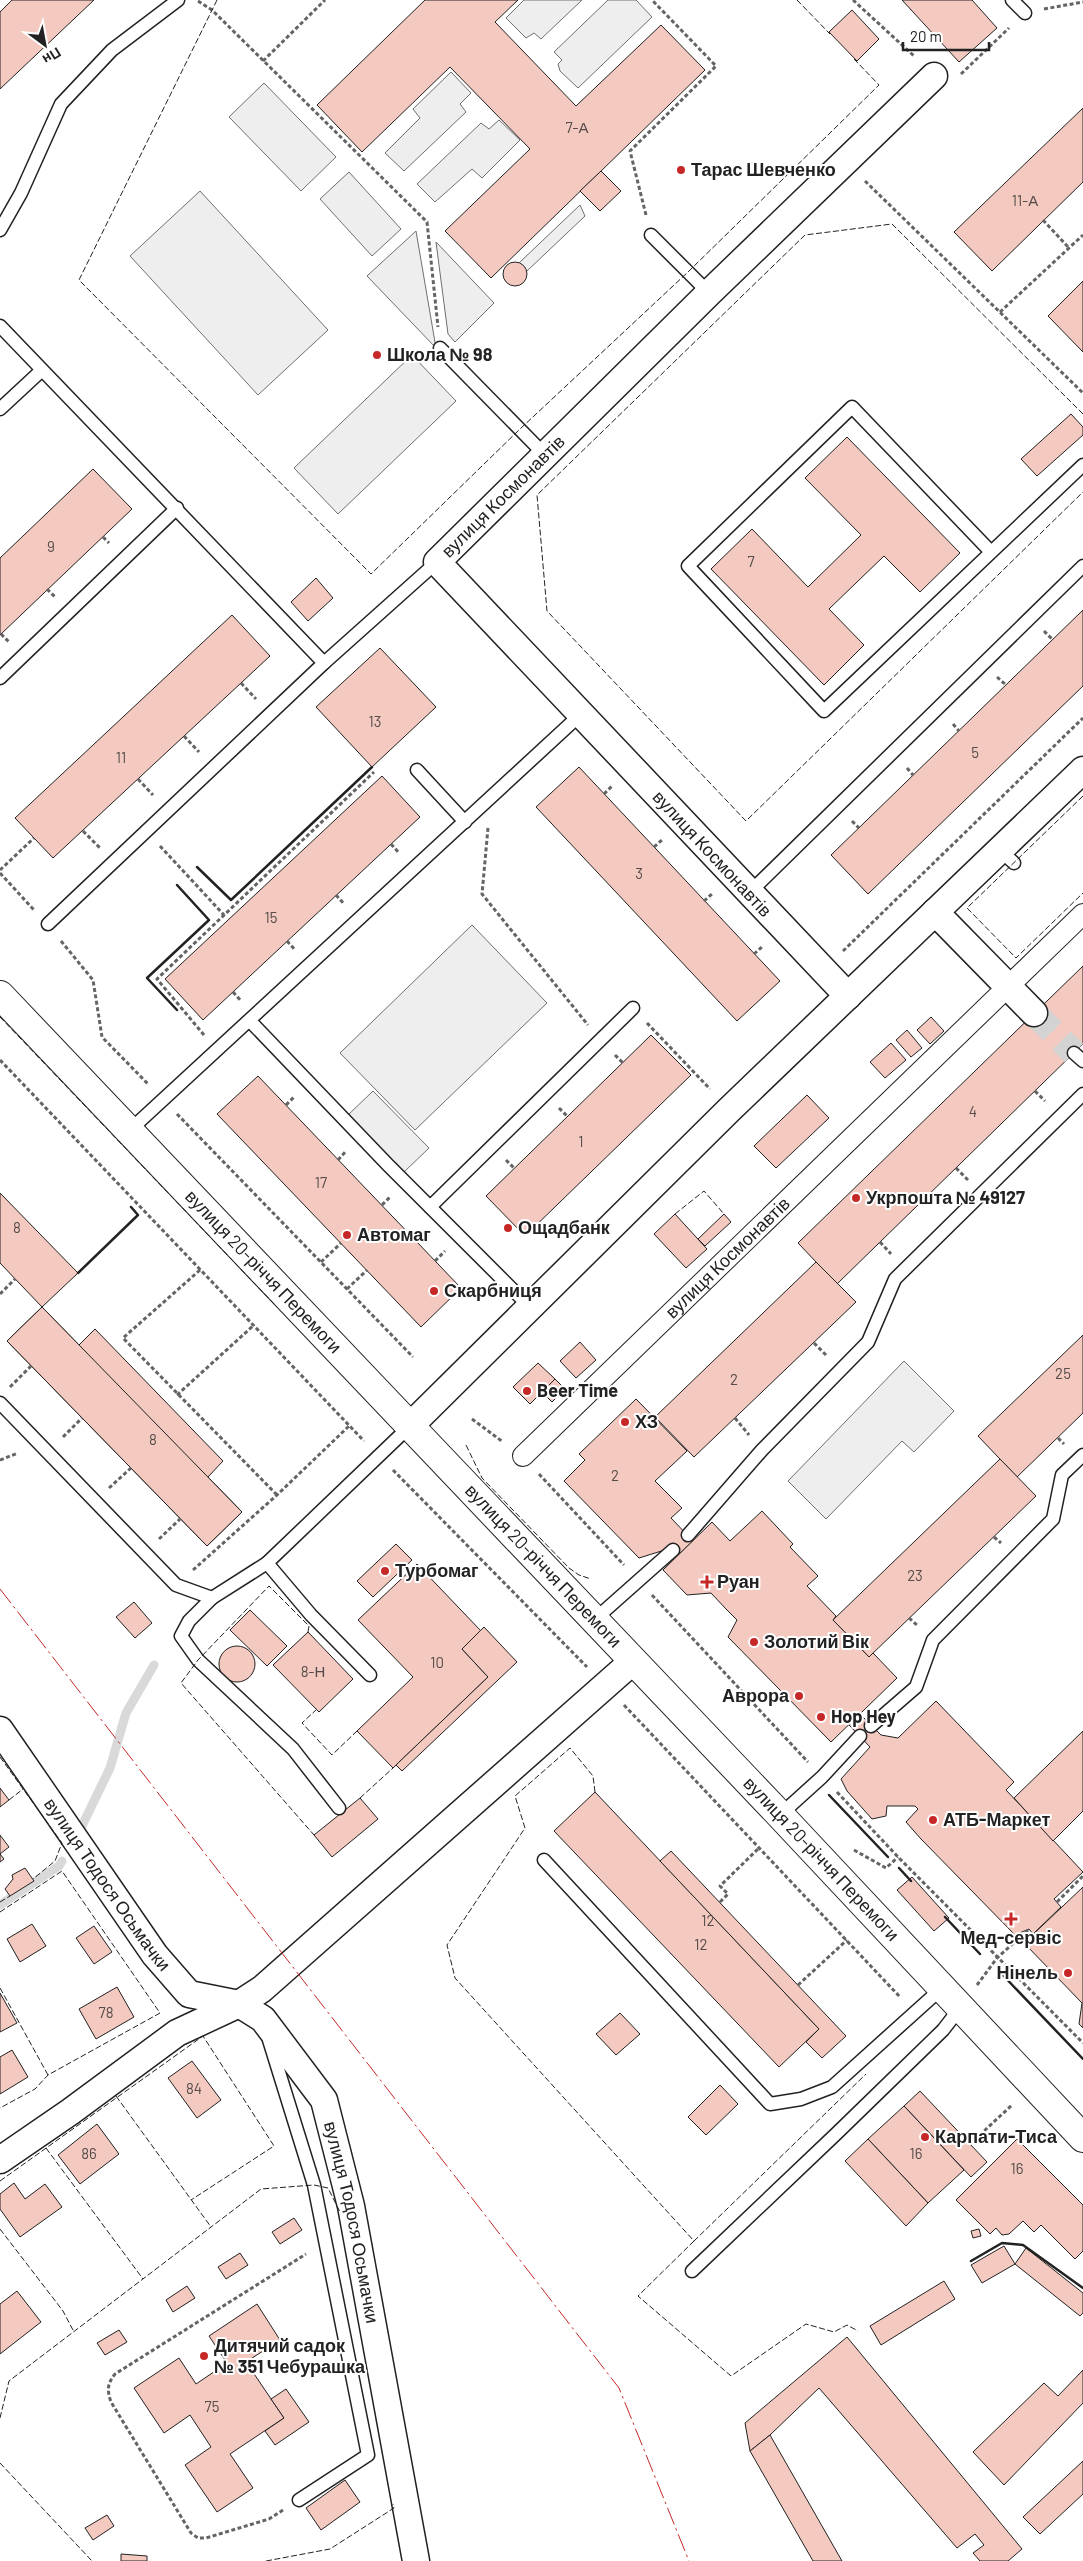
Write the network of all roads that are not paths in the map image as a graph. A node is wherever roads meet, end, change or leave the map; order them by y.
1 (178, 0) edge
2 (1012, 0) edge
3 (1025, 13) road end
4 (934, 76) road end
5 (0, 230) edge
6 (651, 235) road end
7 (709, 293) junction
8 (0, 326) edge
9 (440, 348) road end
10 (42, 370) junction
11 (0, 409) edge
12 (545, 454) junction
13 (1083, 465) edge
14 (176, 508) junction
15 (991, 552) junction
16 (436, 562) junction
17 (1083, 566) edge
18 (324, 663) junction
19 (0, 678) edge
20 (581, 714) junction
21 (417, 770) dead end
22 (1083, 770) edge
23 (465, 822) junction
24 (750, 893) junction
25 (935, 912) junction
26 (1083, 914) edge
27 (48, 924) road end
28 (1008, 985) junction
29 (0, 995) edge
30 (848, 996) junction
31 (633, 1008) road end
32 (1034, 1013) tunnel mouth
33 (250, 1021) junction
34 (1083, 1094) edge
35 (129, 1131) junction
36 (430, 1207) junction
37 (530, 1307) junction
38 (0, 1403) edge
39 (410, 1426) junction
40 (1083, 1455) edge
41 (523, 1456) road end
42 (688, 1535) dead end
43 (673, 1550) dead end
44 (267, 1563) junction
45 (212, 1598) junction
46 (593, 1620) junction
47 (632, 1662) junction
48 (370, 1675) dead end
49 (871, 1726) dead end
50 (0, 1730) edge
51 (860, 1736) dead end
52 (339, 1808) dead end
53 (780, 1815) junction
54 (544, 1860) dead end
55 (942, 1988) junction
56 (238, 2004) junction
57 (960, 2008) junction
58 (263, 2019) junction
59 (1083, 2138) edge
60 (0, 2160) edge
61 (692, 2271) dead end
62 (300, 2500) road end
63 (416, 2561) edge

1 - 5 lane
2 - 3 lane
4 - 7 street, вулиця Космонавтів
6 - 7 lane
7 - 12 street, вулиця Космонавтів
8 - 10 lane
9 - 12 lane
10 - 11 lane
10 - 14 lane
12 - 16 street, вулиця Космонавтів
13 - 15 lane
14 - 18 lane
14 - 19 lane
15 - 15 lane
16 - 18 lane
16 - 20 street, вулиця Космонавтів
17 - 24 lane
18 - 27 lane
20 - 23 lane
20 - 24 street, вулиця Космонавтів
21 - 23 lane
22 - 25 street
23 - 33 lane
24 - 30 street, вулиця Космонавтів
25 - 28 street
25 - 30 street
26 - 28 street, вулиця Космонавтів
28 - 32 street
28 - 41 street, вулиця Космонавтів
29 - 35 street, вулиця 20-річчя Перемоги
30 - 37 street
31 - 36 lane
33 - 35 lane
33 - 36 lane
34 - 42 lane
35 - 39 street, вулиця 20-річчя Перемоги
36 - 37 lane
37 - 39 street
38 - 45 lane
39 - 44 lane
39 - 46 street, вулиця 20-річчя Перемоги
40 - 49 lane
43 - 46 lane
44 - 45 lane
44 - 48 lane
45 - 52 lane
46 - 47 street, вулиця 20-річчя Перемоги
47 - 53 street, вулиця 20-річчя Перемоги
47 - 56 street
50 - 56 street, вулиця Тодося Осьмачки
51 - 53 lane
53 - 55 street, вулиця 20-річчя Перемоги
54 - 55 lane
55 - 57 street, вулиця 20-річчя Перемоги
56 - 58 street, вулиця Тодося Осьмачки
56 - 60 street
57 - 59 street, вулиця 20-річчя Перемоги
57 - 61 lane
58 - 62 lane
58 - 63 street, вулиця Тодося Осьмачки

